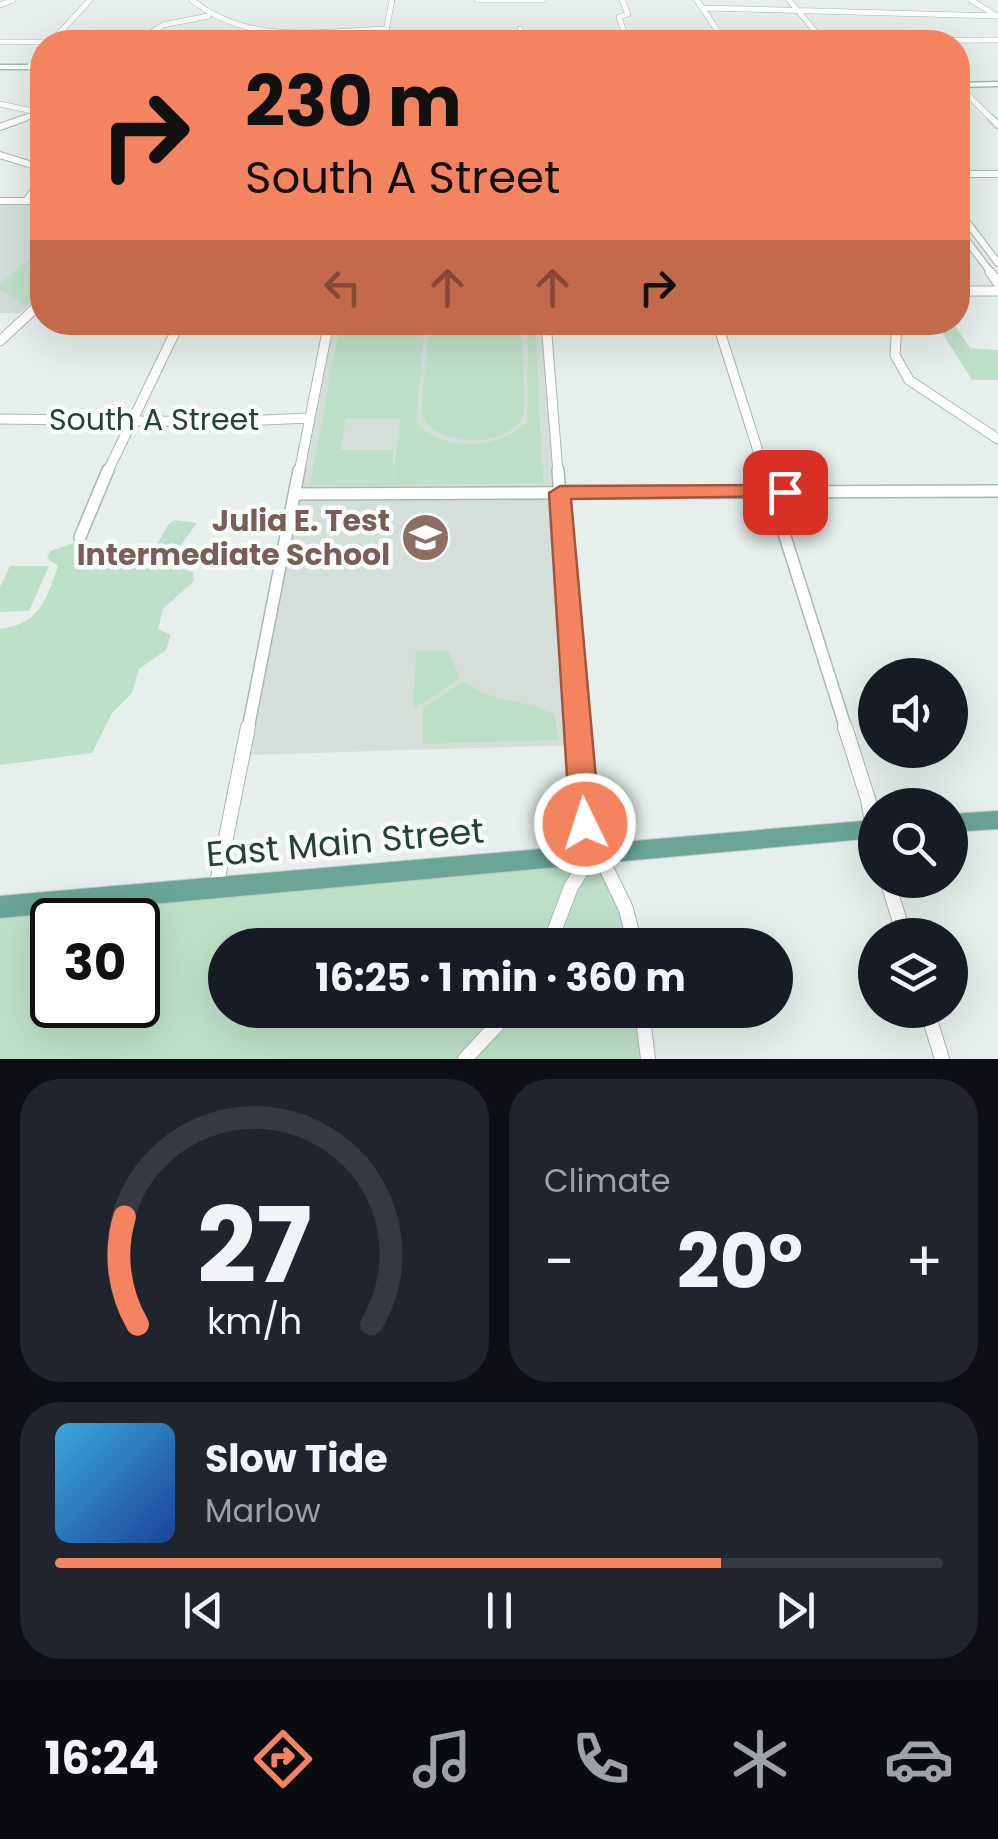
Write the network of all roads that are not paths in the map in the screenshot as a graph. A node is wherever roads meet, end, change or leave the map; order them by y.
1 (13, 0) edge
2 (90, 0) edge
3 (192, 0) edge
4 (392, 0) edge
5 (477, 0) edge
6 (543, 0) edge
7 (622, 0) edge
8 (698, 0) edge
9 (788, 0) edge
10 (971, 0) edge
11 (0, 5) edge
12 (705, 8) junction
13 (799, 8) junction
14 (208, 16) junction
15 (998, 17) edge
16 (387, 28) joint
17 (63, 30) edge
18 (155, 30) edge
19 (259, 30) edge
20 (359, 30) edge
21 (623, 30) edge
22 (718, 30) edge
23 (815, 30) edge
24 (970, 40) edge
25 (998, 40) edge
26 (0, 42) edge
27 (30, 42) edge
28 (0, 67) edge
29 (30, 67) edge
30 (970, 84) edge
31 (998, 84) edge
32 (970, 92) edge
33 (970, 94) edge
34 (0, 104) edge
35 (30, 110) edge
36 (30, 116) edge
37 (998, 116) edge
38 (998, 126) edge
39 (0, 127) edge
40 (0, 154) edge
41 (30, 164) edge
42 (970, 176) edge
43 (998, 176) edge
44 (30, 196) edge
45 (0, 201) edge
46 (26, 201) junction
47 (30, 201) edge
48 (970, 226) edge
49 (970, 246) edge
50 (998, 263) edge
51 (998, 287) edge
52 (970, 290) edge
53 (30, 313) edge
54 (173, 335) edge
55 (326, 335) edge
56 (547, 335) edge
57 (720, 335) edge
58 (896, 335) edge
59 (0, 342) edge
60 (308, 418) junction
61 (0, 419) edge
62 (129, 420) junction
63 (998, 438) edge
64 (998, 490) edge
65 (770, 492) junction
66 (560, 493) junction
67 (296, 494) junction
68 (80, 537) dead end
69 (864, 788) edge
70 (998, 820) edge
71 (968, 822) edge
72 (858, 834) edge
73 (594, 852) junction
74 (216, 889) junction
75 (0, 908) edge
76 (557, 928) edge
77 (630, 928) edge
78 (494, 1028) edge
79 (644, 1028) edge
80 (933, 1028) edge
81 (465, 1059) edge
82 (648, 1059) edge
83 (942, 1059) edge

1 - 11 street
2 - 17 street
3 - 14 street
4 - 16 street
5 - 6 street
7 - 21 street
8 - 12 street
9 - 13 street
10 - 15 street
12 - 13 street
12 - 22 street
13 - 15 street
13 - 23 street
14 - 18 street
14 - 19 street
16 - 20 street
24 - 25 street
26 - 27 street
28 - 29 street
30 - 31 street
32 - 37 street
33 - 38 street
34 - 35 street
36 - 39 street
40 - 41 street
42 - 43 street
44 - 46 street
45 - 46 street
46 - 47 street
48 - 50 street
49 - 51 street
51 - 52 street
53 - 59 street
54 - 62 street
55 - 60 street
56 - 66 street
57 - 65 street
58 - 63 street
60 - 62 street, South A Street
60 - 67 street
61 - 62 street, South A Street
62 - 68 street
64 - 65 street
65 - 66 street
65 - 69 street
66 - 67 street
66 - 73 street
67 - 74 street
70 - 71 main road
72 - 73 main road, East Main Street
73 - 74 main road, East Main Street
73 - 76 street
73 - 77 street
74 - 75 main road, East Main Street
78 - 81 street
79 - 82 street
80 - 83 street

